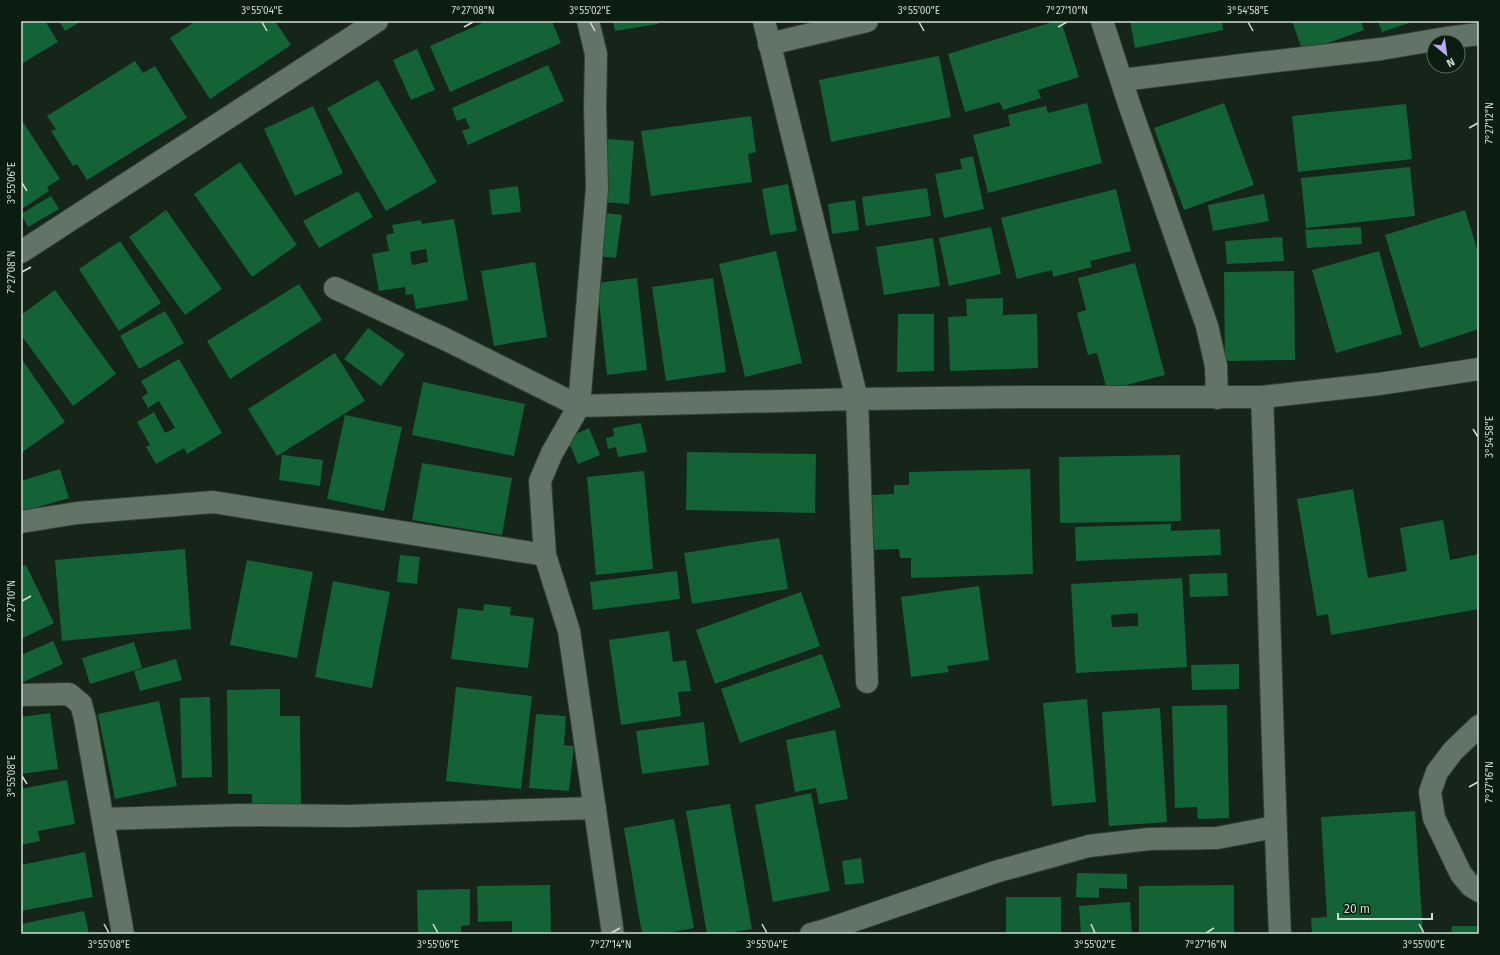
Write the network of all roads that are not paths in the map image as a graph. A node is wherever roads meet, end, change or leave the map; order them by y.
1 (376, 21) edge
2 (588, 21) edge
3 (764, 21) edge
4 (867, 21) edge
5 (1102, 21) edge
6 (1479, 34) edge
7 (769, 44) junction
8 (1122, 80) junction
9 (21, 252) edge
10 (335, 288) dead end
11 (1479, 369) edge
12 (1262, 397) junction
13 (1217, 398) junction
14 (858, 399) junction
15 (579, 406) junction
16 (21, 522) edge
17 (545, 555) junction
18 (867, 682) dead end
19 (21, 695) edge
20 (1479, 726) edge
21 (595, 808) junction
22 (103, 819) junction
23 (1275, 827) junction
24 (1479, 891) edge
25 (828, 932) edge
26 (123, 934) edge
27 (613, 934) edge
28 (1280, 934) edge

1 - 9 street
2 - 15 street
3 - 7 street
4 - 7 street
5 - 8 street
6 - 8 street
7 - 14 street
8 - 13 street
10 - 15 street
11 - 12 street
12 - 13 street
12 - 23 street
13 - 14 street
14 - 15 street
14 - 18 street
15 - 17 street
16 - 17 street
17 - 21 street
19 - 22 street
20 - 24 street
21 - 22 street
21 - 27 street
22 - 26 street
23 - 25 street
23 - 28 street

